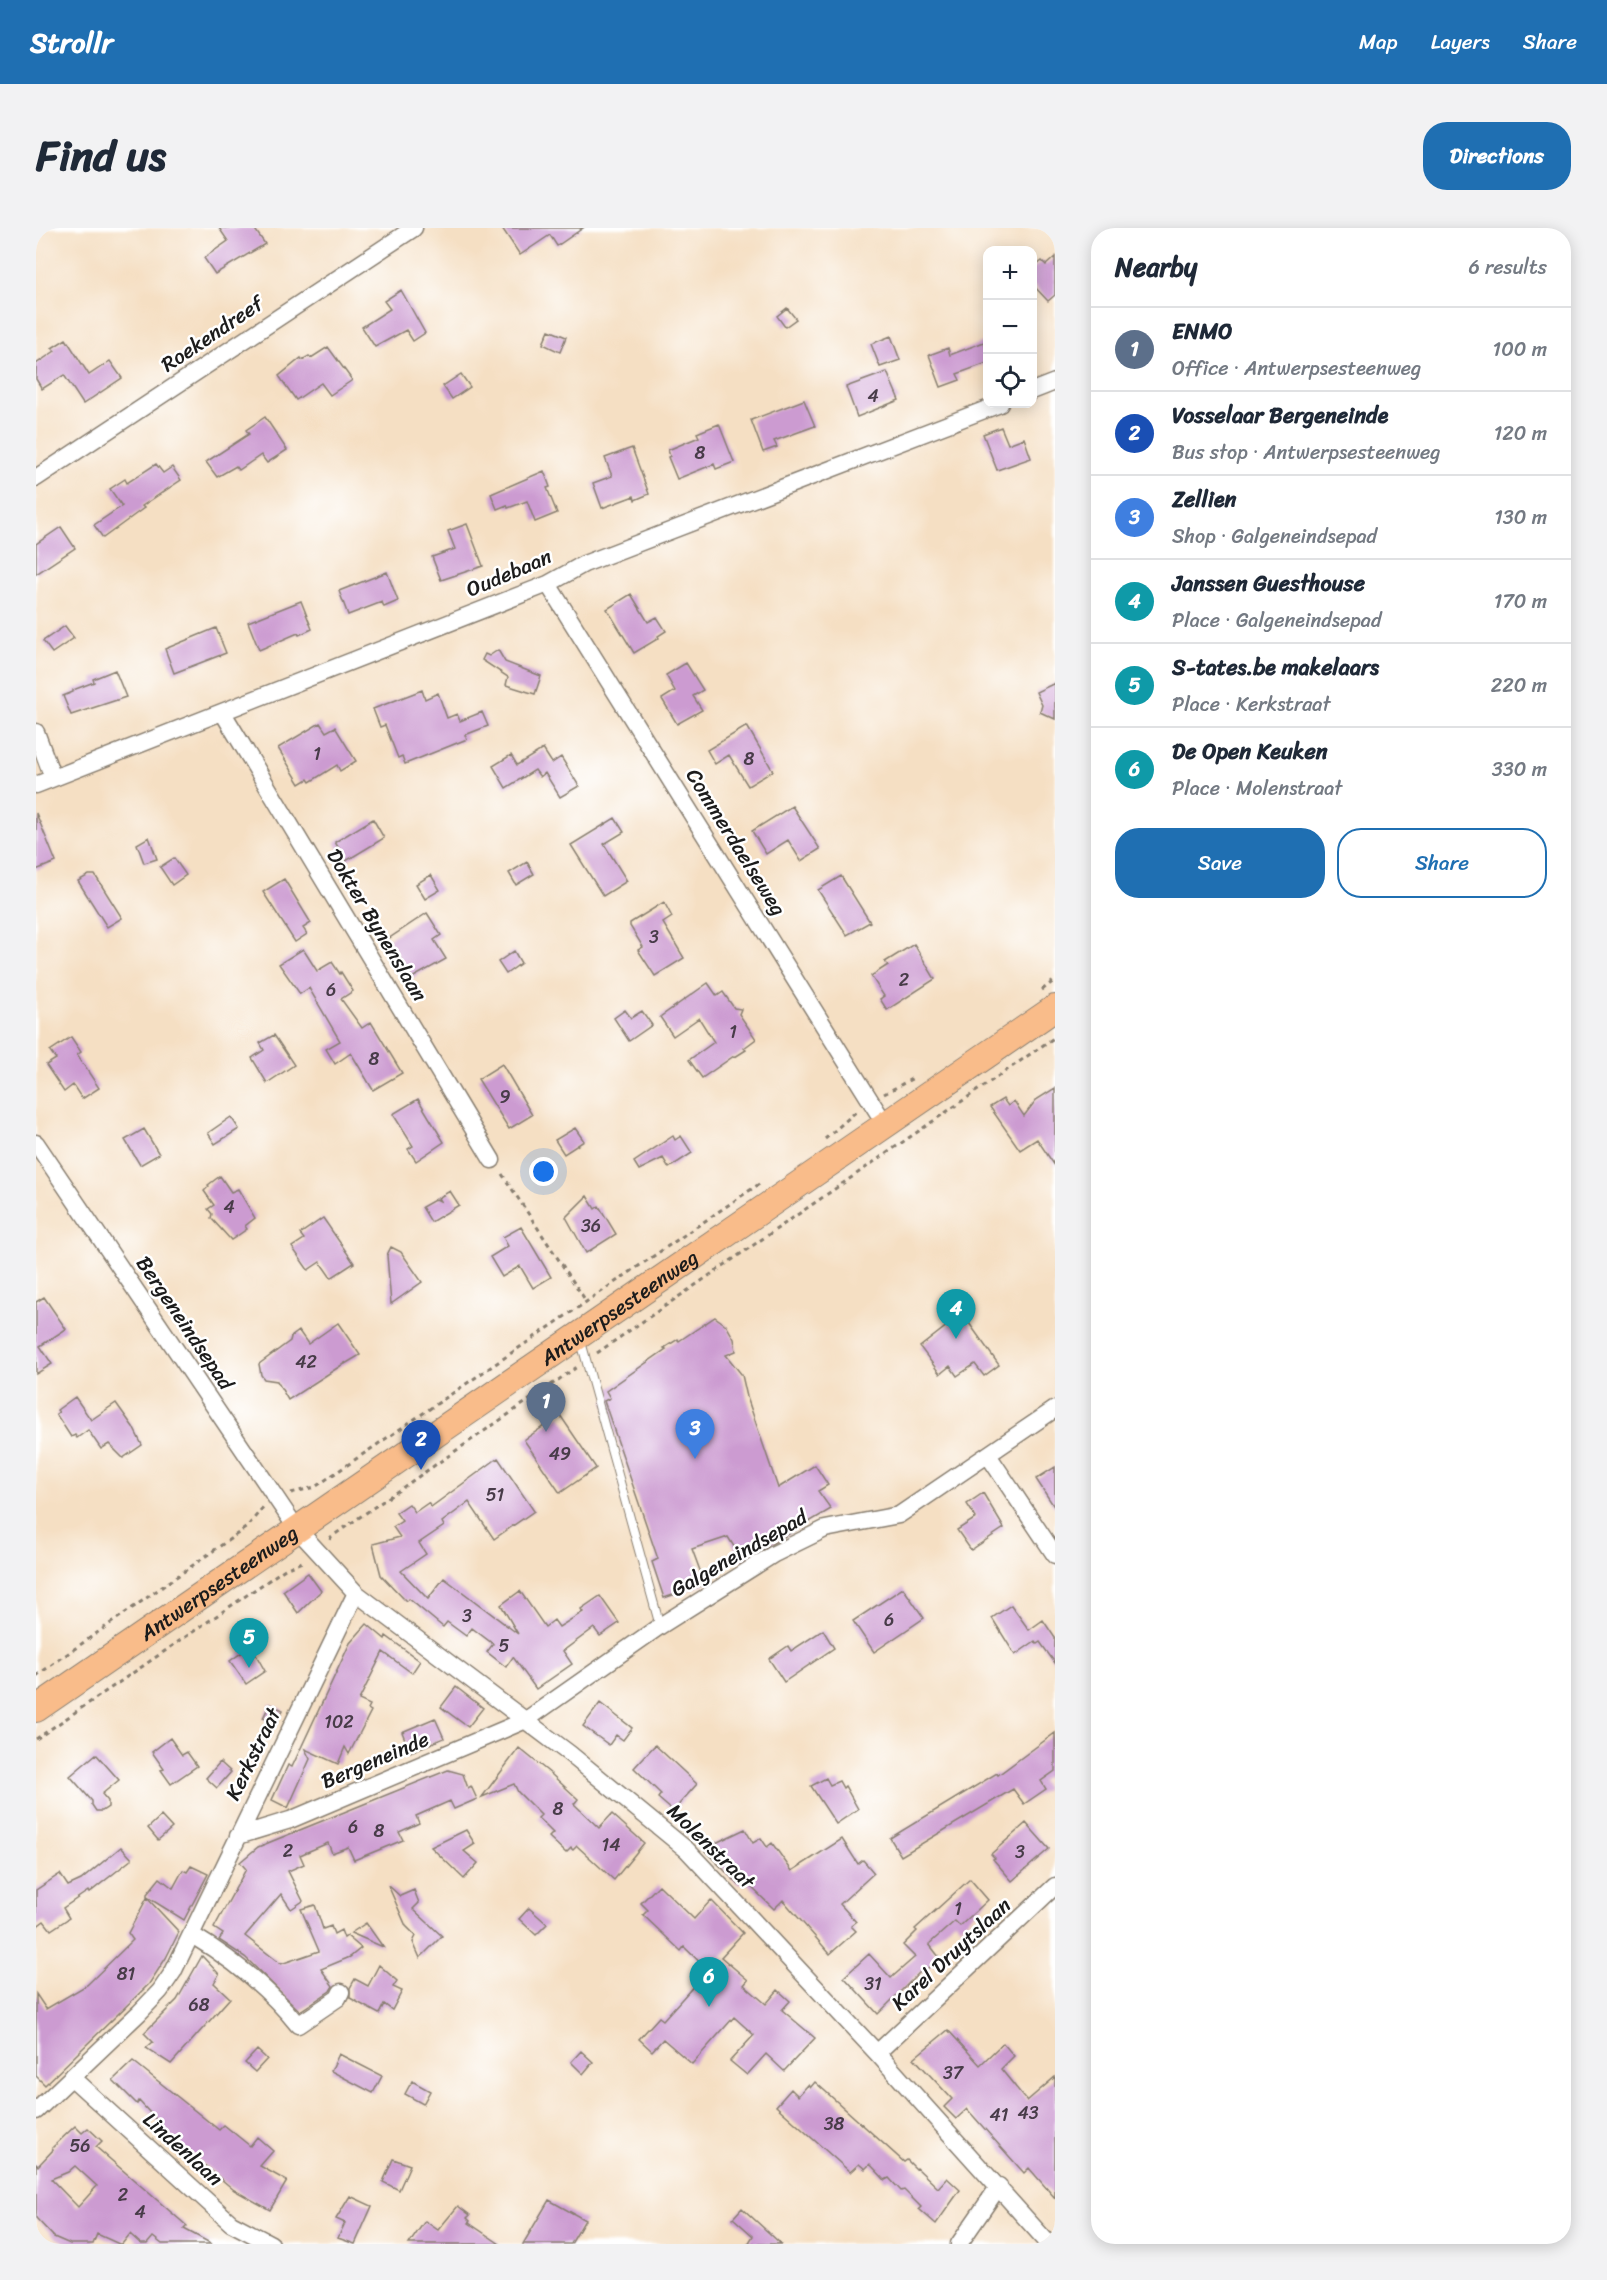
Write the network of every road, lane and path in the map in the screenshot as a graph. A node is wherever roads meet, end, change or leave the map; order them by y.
1 (414, 228) edge
2 (1055, 382) edge
3 (1037, 389) edge
4 (990, 408) edge
5 (36, 478) edge
6 (548, 584) junction
7 (223, 713) junction
8 (36, 732) edge
9 (53, 778) junction
10 (36, 785) edge
11 (1055, 980) edge
12 (1045, 1001) edge
13 (1055, 1036) edge
14 (919, 1075) dead end
15 (871, 1101) junction
16 (885, 1124) junction
17 (824, 1140) dead end
18 (36, 1143) edge
19 (492, 1160) joint
20 (764, 1180) dead end
21 (588, 1319) junction
22 (587, 1360) junction
23 (1055, 1409) edge
24 (988, 1455) junction
25 (276, 1498) junction
26 (297, 1529) junction
27 (317, 1553) junction
28 (1055, 1555) edge
29 (356, 1593) junction
30 (660, 1626) junction
31 (36, 1676) edge
32 (36, 1709) edge
33 (526, 1720) junction
34 (36, 1739) edge
35 (238, 1836) junction
36 (1055, 1886) edge
37 (192, 1935) junction
38 (341, 1992) dead end
39 (877, 2053) junction
40 (71, 2077) junction
41 (36, 2112) edge
42 (999, 2186) junction
43 (271, 2244) edge
44 (959, 2244) edge
45 (1049, 2244) edge

1 - 5 street, Roekendreef
2 - 3 street
4 - 6 street, Oudebaan
6 - 7 street, Oudebaan
6 - 15 street, Commerdaelseweg
7 - 9 street, Oudebaan
7 - 19 street, Dokter Bynenslaan
8 - 9 street
9 - 10 street, Oudebaan
11 - 12 path
12 - 16 main road, Antwerpsesteenweg
13 - 22 path
14 - 15 path
15 - 16 street, Commerdaelseweg
15 - 17 path
16 - 21 main road, Antwerpsesteenweg
18 - 25 street, Bergeneindsepad
19 - 21 path
20 - 21 path
21 - 22 lane
21 - 25 path
21 - 26 main road, Antwerpsesteenweg
22 - 27 path
22 - 30 lane
23 - 24 street, Galgeneindsepad
24 - 28 street
24 - 30 street, Galgeneindsepad
25 - 26 street, Bergeneindsepad
25 - 31 path
26 - 27 street, Molenstraat
26 - 32 main road, Antwerpsesteenweg
27 - 29 street, Molenstraat
27 - 34 path
29 - 33 street, Molenstraat
29 - 35 street, Kerkstraat
30 - 33 street, Galgeneindsepad
33 - 35 street, Bergeneinde
33 - 39 street, Molenstraat
35 - 37 street, Kerkstraat
36 - 39 street, Karel Druytslaan
37 - 38 street
37 - 40 street, Kerkstraat
39 - 42 street, Molenstraat
40 - 41 street, Kerkstraat
40 - 43 street, Lindenlaan
42 - 44 street
42 - 45 street, Molenstraat

